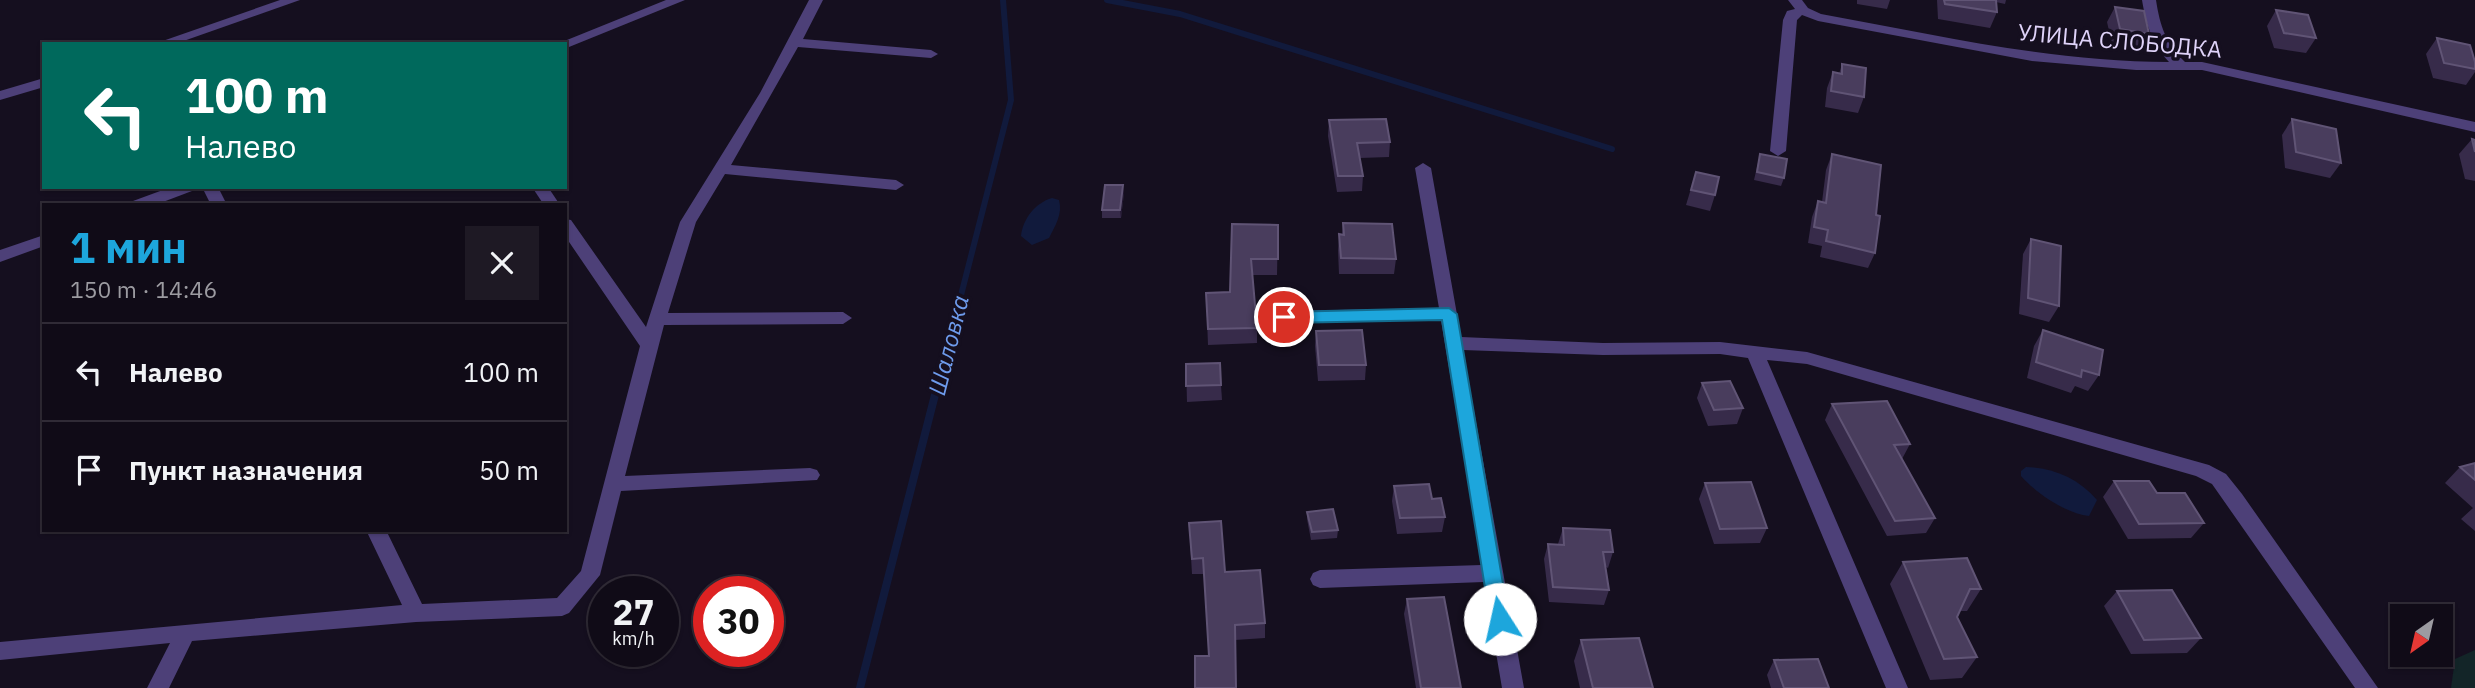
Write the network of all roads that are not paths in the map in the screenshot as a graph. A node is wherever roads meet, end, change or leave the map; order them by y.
1 (293, 0) edge
2 (678, 0) edge
3 (816, 0) edge
4 (2149, 0) edge
5 (1799, 5) edge
6 (167, 42) edge
7 (794, 42) junction
8 (567, 43) edge
9 (931, 54) dead end
10 (2180, 64) junction
11 (42, 83) edge
12 (0, 96) edge
13 (2475, 127) edge
14 (1778, 151) dead end
15 (1423, 168) dead end
16 (721, 169) junction
17 (896, 185) dead end
18 (181, 189) edge
19 (144, 203) edge
20 (567, 227) edge
21 (42, 241) edge
22 (0, 256) edge
23 (1449, 314) junction
24 (1284, 317) dead end
25 (843, 318) dead end
26 (658, 319) junction
27 (1455, 343) junction
28 (649, 345) junction
29 (1754, 351) junction
30 (810, 475) dead end
31 (614, 484) junction
32 (377, 532) edge
33 (1491, 573) junction
34 (1320, 579) dead end
35 (416, 613) junction
36 (186, 632) junction
37 (0, 651) edge
38 (158, 688) edge
39 (1513, 688) edge
40 (1897, 688) edge
41 (2367, 688) edge

1 - 6 street
2 - 8 street
3 - 7 street
4 - 10 street
5 - 10 street, УЛИЦА СЛОБОДКА
5 - 14 street
7 - 9 street
7 - 16 street
10 - 13 street, УЛИЦА СЛОБОДКА
11 - 12 street
15 - 23 street
16 - 17 street
16 - 26 street
18 - 19 street
20 - 28 street
21 - 22 street
23 - 24 street
23 - 27 street
25 - 26 street
26 - 28 street
27 - 29 street
27 - 33 street
28 - 31 street
29 - 40 street
29 - 41 street
30 - 31 street
31 - 35 street
32 - 35 street
33 - 34 street
33 - 39 street
35 - 36 street
36 - 37 street
36 - 38 street

